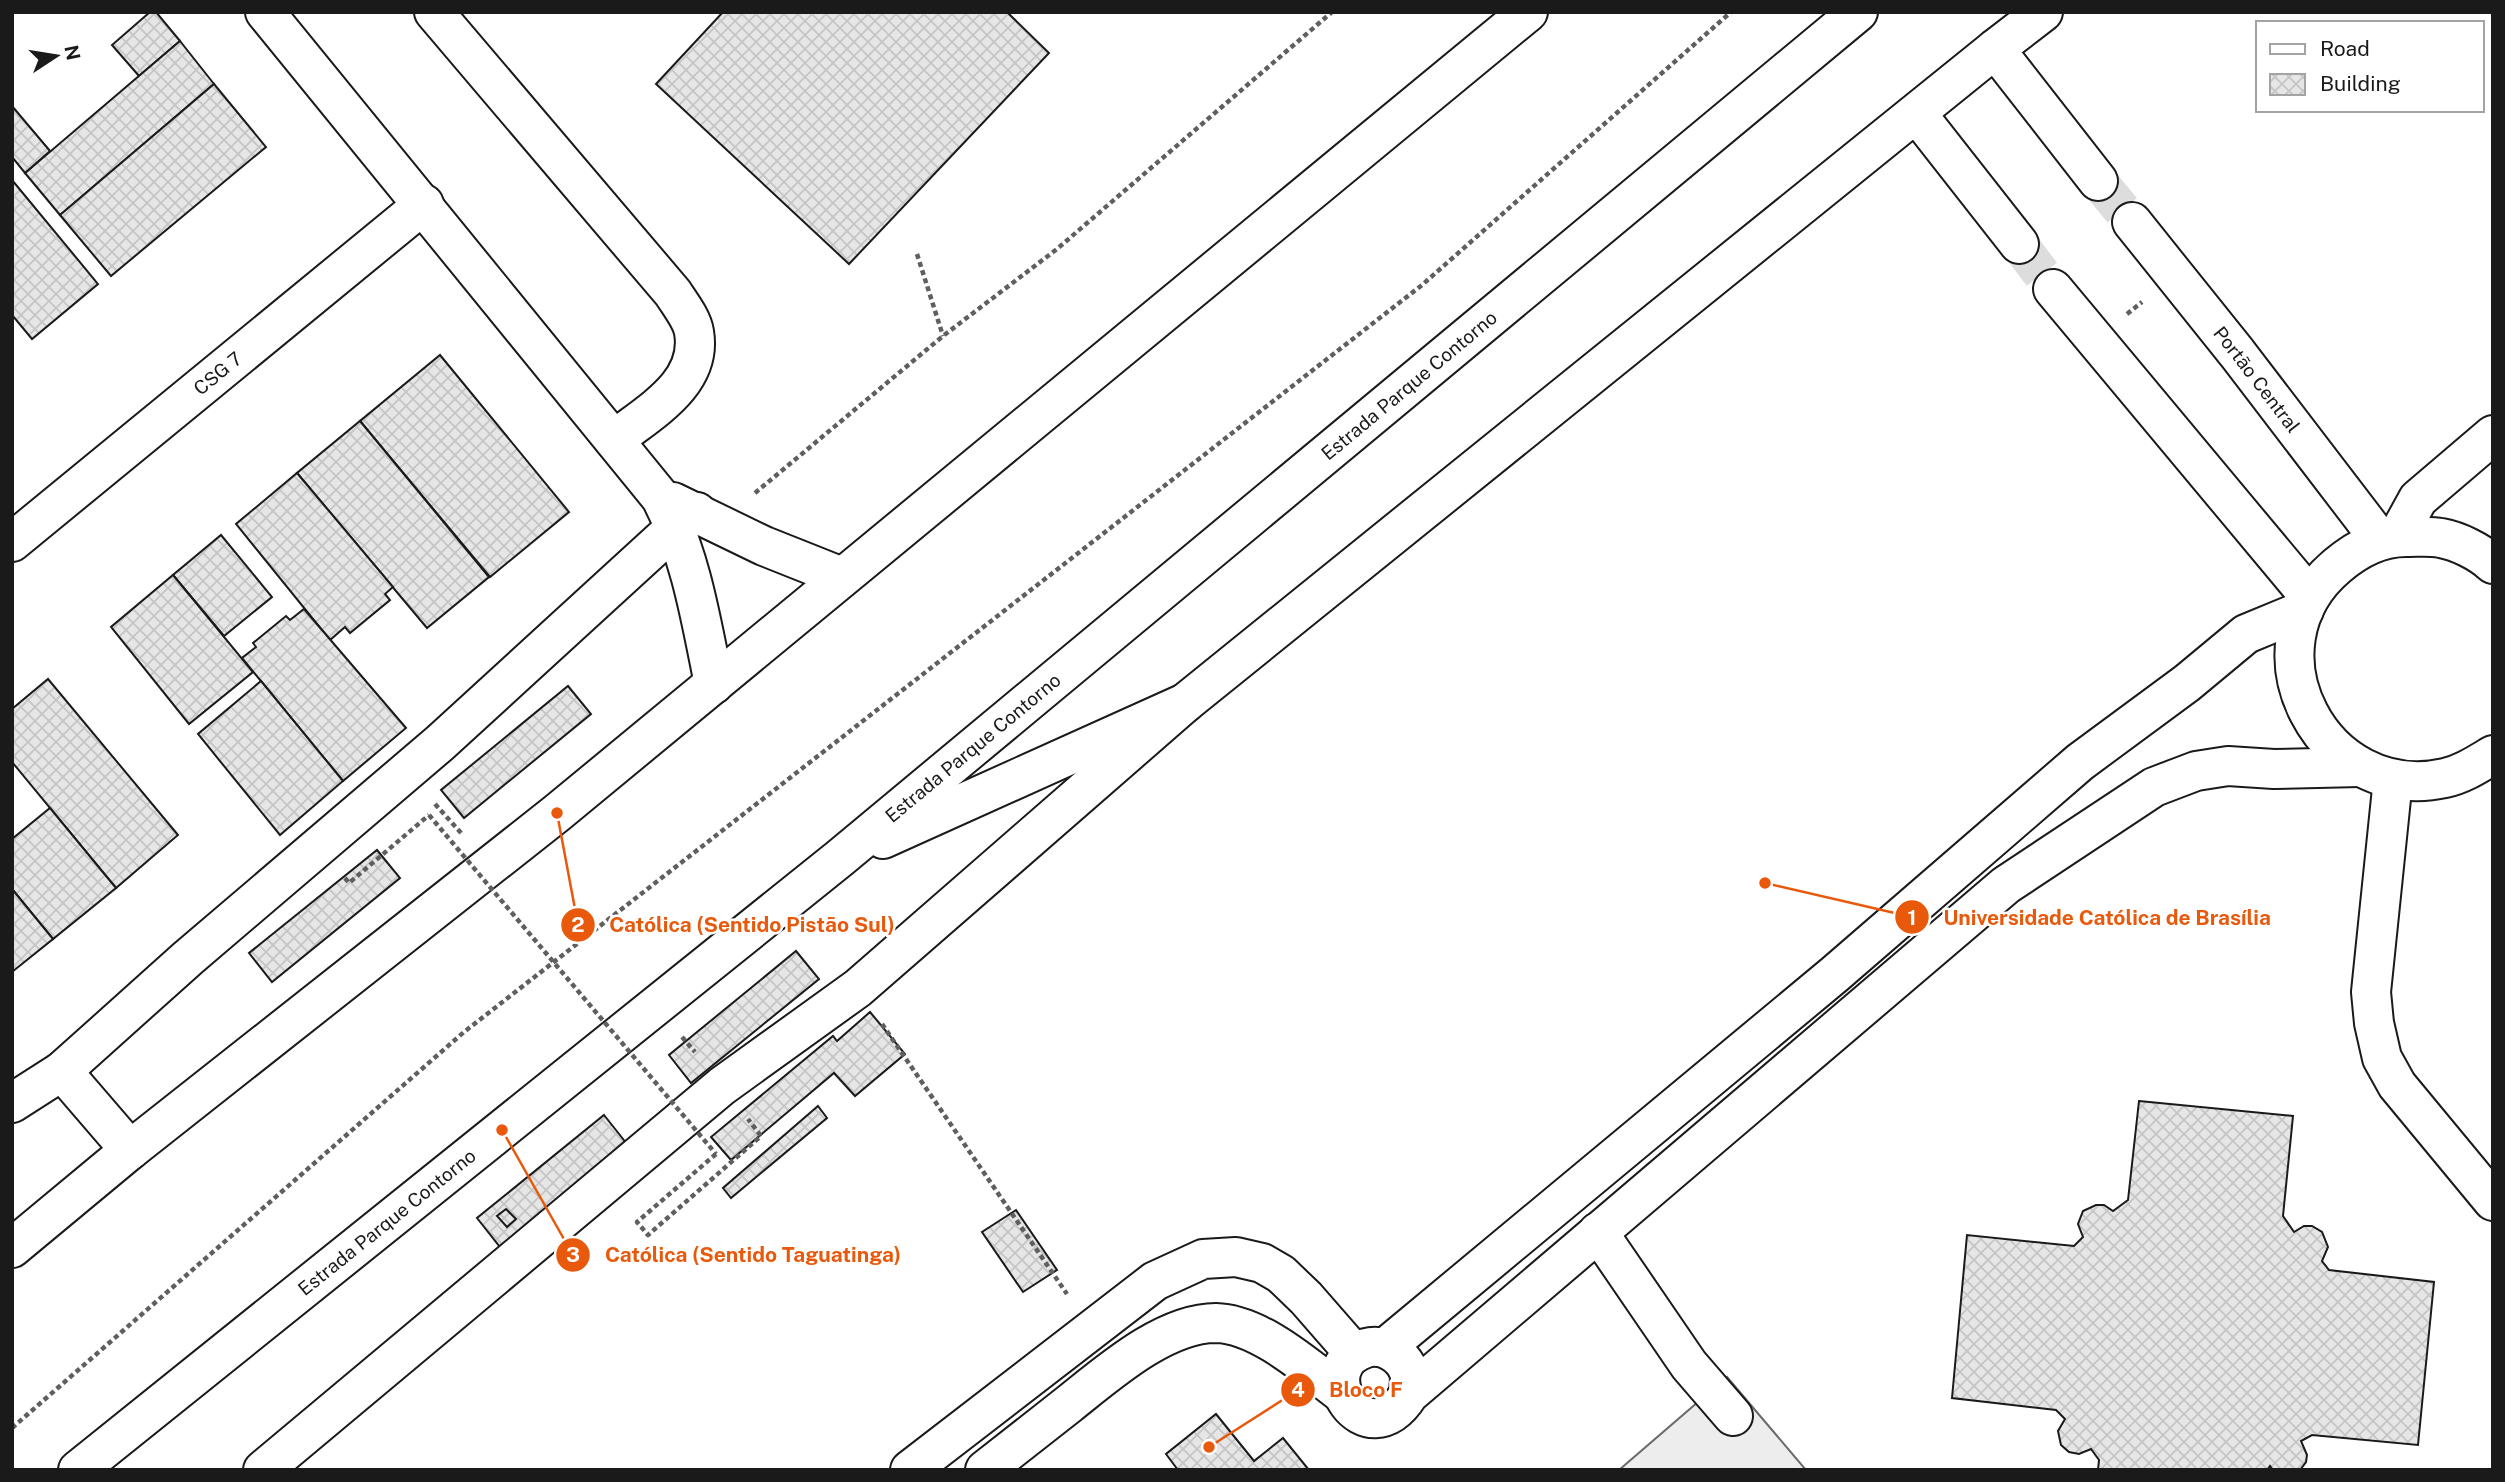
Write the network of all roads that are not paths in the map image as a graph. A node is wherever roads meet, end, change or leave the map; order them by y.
1 (265, 12) edge
2 (434, 12) edge
3 (1528, 12) edge
4 (1858, 12) edge
5 (2043, 12) edge
6 (1995, 49) junction
7 (1917, 114) junction
8 (2098, 181) tunnel mouth
9 (424, 204) junction
10 (2132, 222) tunnel mouth
11 (2019, 244) tunnel mouth
12 (2053, 289) tunnel mouth
13 (2493, 435) edge
14 (614, 440) junction
15 (688, 515) junction
16 (2389, 539) junction
17 (12, 542) edge
18 (2493, 564) edge
19 (842, 577) junction
20 (2307, 603) junction
21 (714, 684) junction
22 (1185, 704) junction
23 (2493, 755) edge
24 (2376, 773) junction
25 (840, 858) junction
26 (62, 1071) junction
27 (12, 1103) edge
28 (130, 1150) junction
29 (2493, 1201) edge
30 (1598, 1232) junction
31 (12, 1248) edge
32 (1369, 1351) junction
33 (1340, 1392) junction
34 (1409, 1394) junction
35 (1733, 1416) dead end
36 (78, 1470) edge
37 (263, 1470) edge
38 (910, 1470) edge
39 (985, 1470) edge

1 - 9 main road
2 - 14 main road
3 - 19 main road
4 - 25 main road, Estrada Parque Contorno
5 - 6 main road
6 - 7 main road
6 - 8 main road
7 - 11 main road
7 - 22 main road
9 - 14 main road
9 - 17 main road, CSG 7
10 - 16 main road, Portão Central
12 - 20 main road
13 - 16 main road
14 - 15 main road
15 - 19 main road
15 - 21 main road
15 - 26 main road
16 - 18 main road
16 - 20 main road
19 - 21 main road
20 - 24 main road
20 - 32 main road
21 - 28 main road
22 - 25 main road
22 - 37 main road
23 - 24 main road
24 - 29 main road
24 - 30 main road
25 - 36 main road, Estrada Parque Contorno
26 - 27 main road
26 - 28 main road
28 - 31 main road
30 - 34 main road
30 - 35 main road
32 - 33 main road
32 - 34 main road
32 - 38 main road
33 - 34 main road
33 - 39 main road

